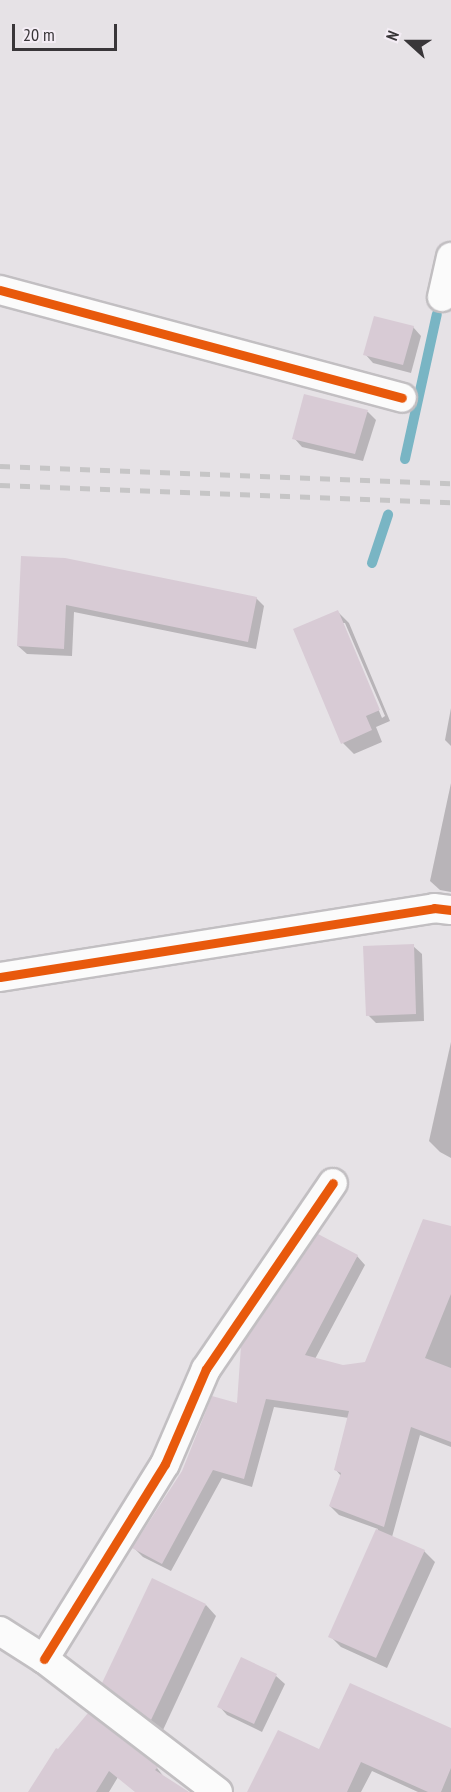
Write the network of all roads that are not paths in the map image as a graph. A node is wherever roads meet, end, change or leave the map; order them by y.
1 (451, 256) edge
2 (0, 290) edge
3 (442, 297) dead end
4 (402, 398) dead end
5 (451, 910) edge
6 (0, 977) edge
7 (333, 1183) dead end
8 (0, 1631) edge
9 (44, 1659) junction
10 (218, 1792) edge

1 - 3 street
2 - 4 street
5 - 6 street
7 - 9 street
8 - 9 street
9 - 10 street

